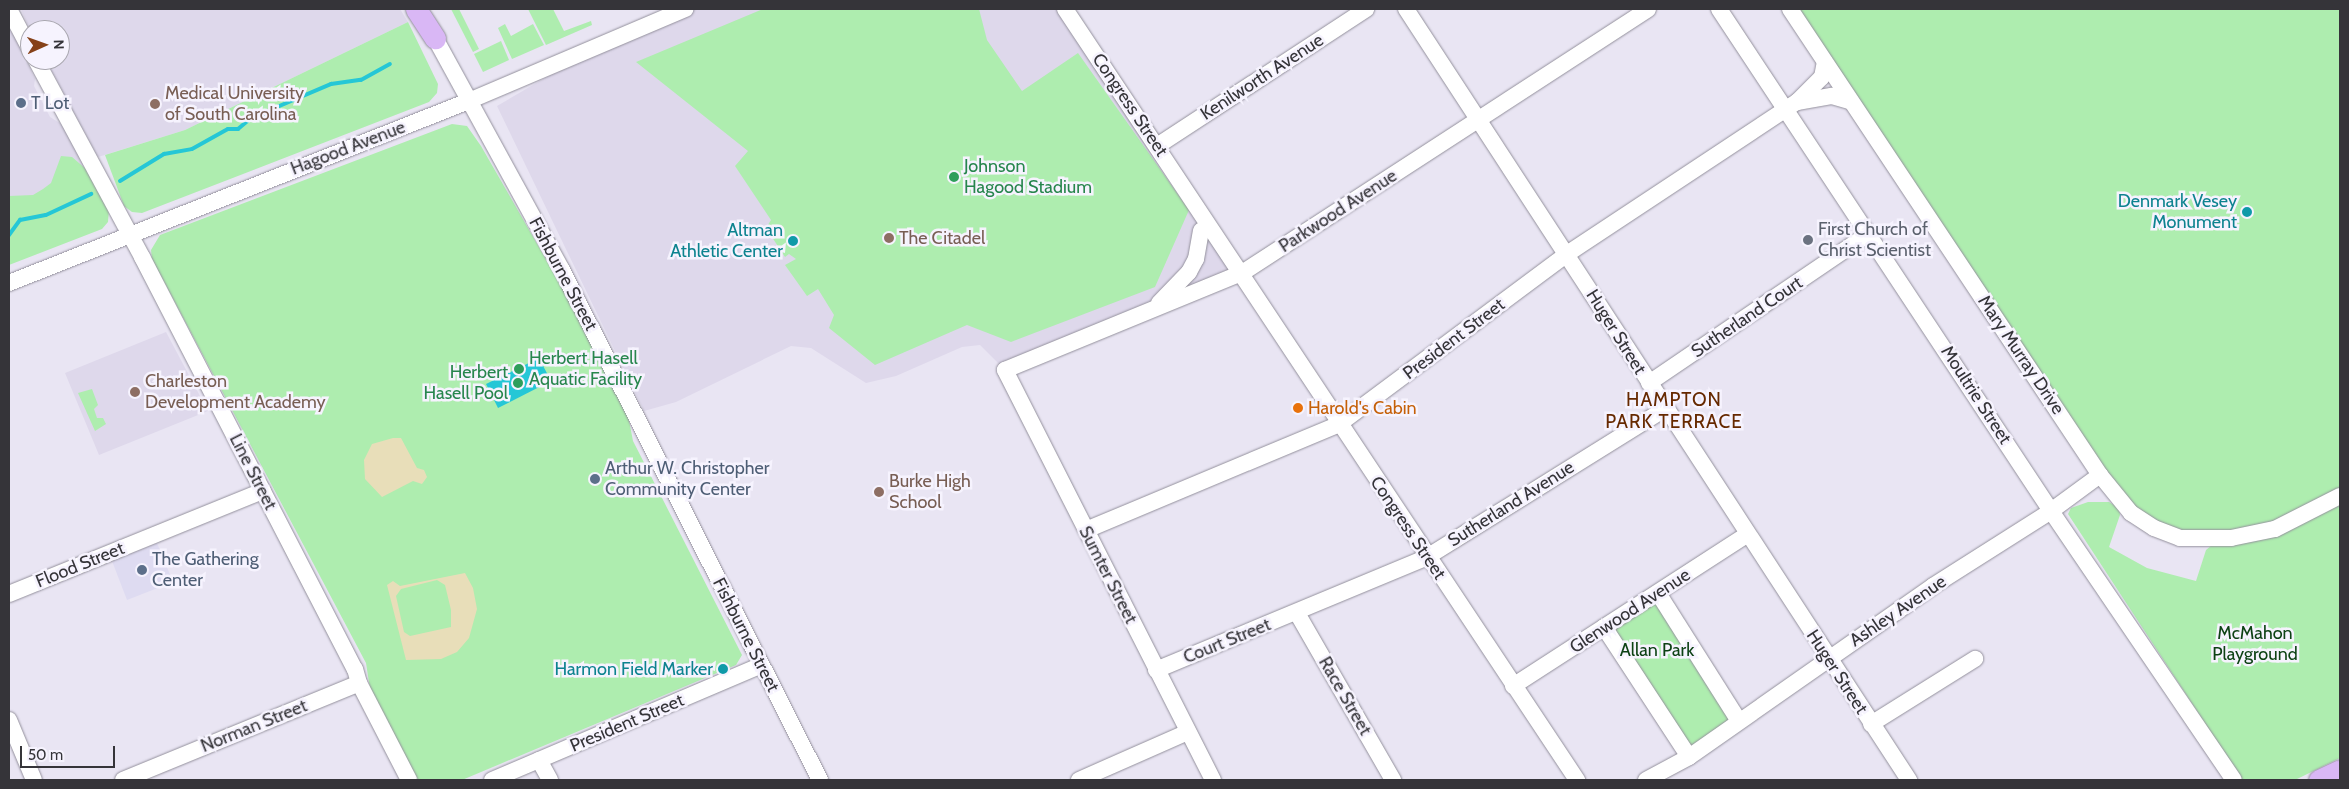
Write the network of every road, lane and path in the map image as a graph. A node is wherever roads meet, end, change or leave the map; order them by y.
1 (9, 9) edge
2 (416, 9) edge
3 (425, 9) edge
4 (685, 9) edge
5 (1366, 9) edge
6 (1406, 9) edge
7 (1648, 9) edge
8 (1718, 9) edge
9 (1790, 9) edge
10 (1072, 11) edge
11 (20, 30) edge
12 (436, 38) junction
13 (1825, 62) junction
14 (41, 70) edge
15 (471, 100) junction
16 (1849, 101) junction
17 (1793, 105) junction
18 (1479, 120) junction
19 (1157, 146) junction
20 (1194, 202) junction
21 (1201, 230) junction
22 (129, 233) junction
23 (1870, 233) junction
24 (1567, 254) junction
25 (1242, 273) junction
26 (9, 283) edge
27 (1151, 310) junction
28 (1005, 370) joint
29 (1649, 383) junction
30 (1665, 409) junction
31 (1339, 424) junction
32 (2100, 475) junction
33 (263, 491) junction
34 (2340, 496) edge
35 (2051, 511) junction
36 (1086, 530) junction
37 (1746, 536) junction
38 (1427, 557) junction
39 (1658, 593) junction
40 (9, 594) edge
41 (1297, 613) junction
42 (1604, 627) junction
43 (1829, 658) junction
44 (1975, 660) dead end
45 (762, 665) junction
46 (1156, 670) junction
47 (359, 683) junction
48 (1513, 686) junction
49 (9, 720) edge
50 (1739, 721) junction
51 (1871, 724) junction
52 (1188, 732) junction
53 (1689, 757) junction
54 (539, 760) junction
55 (2340, 770) edge
56 (34, 780) edge
57 (122, 780) edge
58 (409, 780) edge
59 (492, 780) edge
60 (550, 780) edge
61 (820, 780) edge
62 (1078, 780) edge
63 (1213, 780) edge
64 (1393, 780) edge
65 (1577, 780) edge
66 (1646, 780) edge
67 (1909, 780) edge
68 (2234, 780) edge
69 (2318, 780) edge

1 - 11 street
2 - 12 main road, Fishburne Street
3 - 12 main road, Fishburne Street
4 - 15 street, Hagood Avenue
5 - 19 street, Kenilworth Avenue
6 - 18 street, Huger Street
7 - 18 street, Parkwood Avenue
8 - 17 street, Moultrie Street
9 - 13 street, Mary Murray Drive
10 - 19 street, Congress Street
12 - 15 street, Fishburne Street
13 - 16 street, Mary Murray Drive
13 - 17 street, President Street
14 - 22 street, Line Street
15 - 22 street, Hagood Avenue
15 - 45 street, Fishburne Street
16 - 17 street, President Street
16 - 32 street, Mary Murray Drive
17 - 23 street, Moultrie Street
17 - 24 street, President Street
18 - 24 street, Huger Street
18 - 25 street, Parkwood Avenue
19 - 20 street, Congress Street
20 - 21 street, Congress Street
20 - 25 street, Congress Street
21 - 25 street, Congress Street
21 - 27 street
22 - 26 street, Hagood Avenue
22 - 33 street, Line Street
23 - 29 street, Sutherland Court
23 - 35 street, Moultrie Street
24 - 29 street, Huger Street
24 - 31 street, President Street
25 - 27 street, Parkwood Avenue
25 - 31 street, Congress Street
27 - 28 street, Parkwood Avenue
28 - 36 street, Sumter Street
29 - 30 street, Huger Street
30 - 37 street, Huger Street
30 - 38 street, Sutherland Avenue
31 - 36 street, President Street
31 - 38 street, Congress Street
32 - 34 street, Mary Murray Drive
32 - 35 street, Ashley Avenue
33 - 40 street, Flood Street
33 - 47 street, Line Street
35 - 43 street, Ashley Avenue
35 - 68 street, Moultrie Street
36 - 46 street, Sumter Street
37 - 39 street, Glenwood Avenue
37 - 43 street, Huger Street
38 - 41 street, Sutherland Avenue
38 - 48 street, Congress Street
39 - 42 street, Glenwood Avenue
39 - 50 street
41 - 46 street, Court Street
41 - 64 street, Race Street
42 - 48 street, Glenwood Avenue
42 - 53 street
43 - 50 street, Ashley Avenue
43 - 51 street, Huger Street
44 - 51 street
45 - 54 street, President Street
45 - 61 street, Fishburne Street
46 - 52 street, Sumter Street
47 - 57 street, Norman Street
47 - 58 street, Line Street
48 - 65 street, Congress Street
49 - 56 street
50 - 53 street, Ashley Avenue
51 - 67 street, Huger Street
52 - 62 street
52 - 63 street, Sumter Street
53 - 66 street, Ashley Avenue
54 - 59 street, President Street
54 - 60 street
55 - 69 main road

